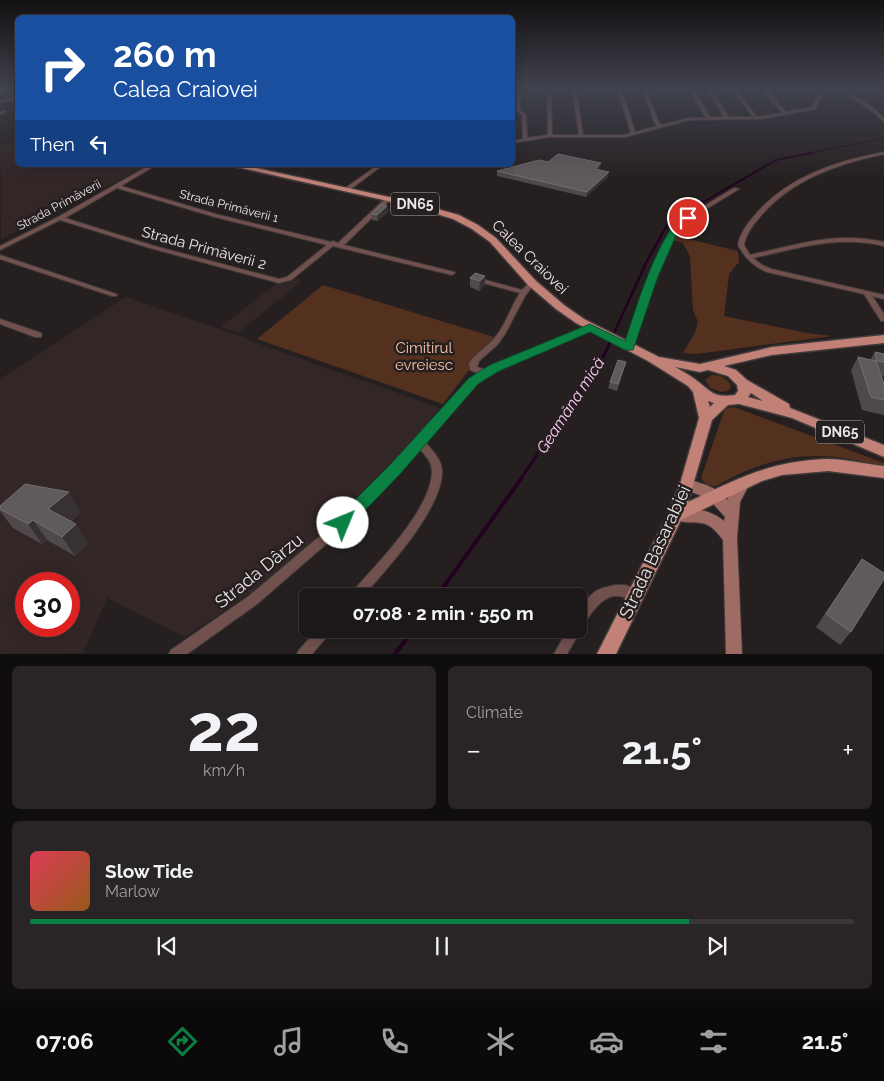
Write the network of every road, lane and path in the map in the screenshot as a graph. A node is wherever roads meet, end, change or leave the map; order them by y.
1 (524, 119) edge
2 (550, 119) edge
3 (578, 119) edge
4 (628, 119) edge
5 (655, 119) edge
6 (698, 119) edge
7 (661, 126) junction
8 (633, 134) junction
9 (550, 136) junction
10 (581, 136) junction
11 (526, 140) junction
12 (515, 142) edge
13 (884, 152) edge
14 (150, 167) edge
15 (241, 167) edge
16 (378, 167) edge
17 (115, 186) junction
18 (736, 189) dead end
19 (346, 190) junction
20 (388, 199) junction
21 (60, 218) junction
22 (336, 244) junction
23 (884, 244) edge
24 (0, 248) edge
25 (0, 257) edge
26 (748, 257) junction
27 (452, 273) dead end
28 (478, 280) edge
29 (532, 283) junction
30 (523, 292) junction
31 (866, 293) junction
32 (114, 296) dead end
33 (884, 297) edge
34 (884, 319) edge
35 (0, 321) edge
36 (590, 328) junction
37 (38, 335) dead end
38 (884, 339) edge
39 (626, 346) junction
40 (747, 356) junction
41 (652, 358) junction
42 (705, 367) junction
43 (486, 373) junction
44 (740, 380) junction
45 (695, 387) junction
46 (739, 399) junction
47 (724, 401) junction
48 (796, 414) junction
49 (706, 418) junction
50 (420, 442) junction
51 (884, 451) edge
52 (884, 472) edge
53 (743, 483) junction
54 (687, 484) junction
55 (716, 497) junction
56 (731, 514) junction
57 (675, 515) junction
58 (730, 538) junction
59 (363, 588) edge
60 (636, 594) junction
61 (587, 609) edge
62 (318, 638) edge
63 (570, 638) edge
64 (175, 654) edge
65 (303, 654) edge
66 (560, 654) edge
67 (606, 654) edge
68 (734, 654) edge

1 - 11 street
2 - 9 street
3 - 10 street
4 - 8 street
5 - 7 street
6 - 7 street
7 - 8 street
8 - 10 street
9 - 10 street
9 - 11 street
11 - 12 street
13 - 26 street
14 - 17 street, Strada Primăverii
15 - 19 main road, Calea Craiovei / DN65
16 - 19 street
17 - 21 street, Strada Primăverii
17 - 22 street, Strada Primăverii 1
18 - 39 street
19 - 20 main road, Calea Craiovei / DN65
20 - 22 street, Strada Primăverii 2
20 - 29 main road, Calea Craiovei / DN65
21 - 22 street, Strada Primăverii 2
21 - 24 street, Strada Primăverii
22 - 27 street, Strada Primăverii 1
23 - 26 street
25 - 32 street
26 - 31 street
28 - 30 street
29 - 30 street
29 - 36 main road, Calea Craiovei / DN65
30 - 43 street
31 - 33 street
31 - 34 street
35 - 37 street
36 - 39 main road, Calea Craiovei / DN65
36 - 43 street, Strada Dârzu
38 - 40 main road
39 - 41 main road, Calea Craiovei / DN65
40 - 42 main road
40 - 44 main road
41 - 42 main road
41 - 45 main road
42 - 44 main road
42 - 45 main road
43 - 50 street, Strada Dârzu
44 - 46 main road
44 - 48 main road
45 - 47 main road
45 - 49 main road
46 - 47 main road
46 - 48 main road
47 - 49 main road
48 - 51 main road, DN65
49 - 54 main road, Strada Basarabiei
50 - 59 street
50 - 64 street, Strada Dârzu
52 - 53 main road
53 - 55 main road
53 - 56 street
54 - 55 street
54 - 57 main road, Strada Basarabiei
55 - 56 street
55 - 57 main road
56 - 58 street
57 - 58 street
57 - 60 main road, Strada Basarabiei
58 - 68 street
60 - 61 street
60 - 67 main road, Strada Basarabiei
62 - 65 street
63 - 66 street

